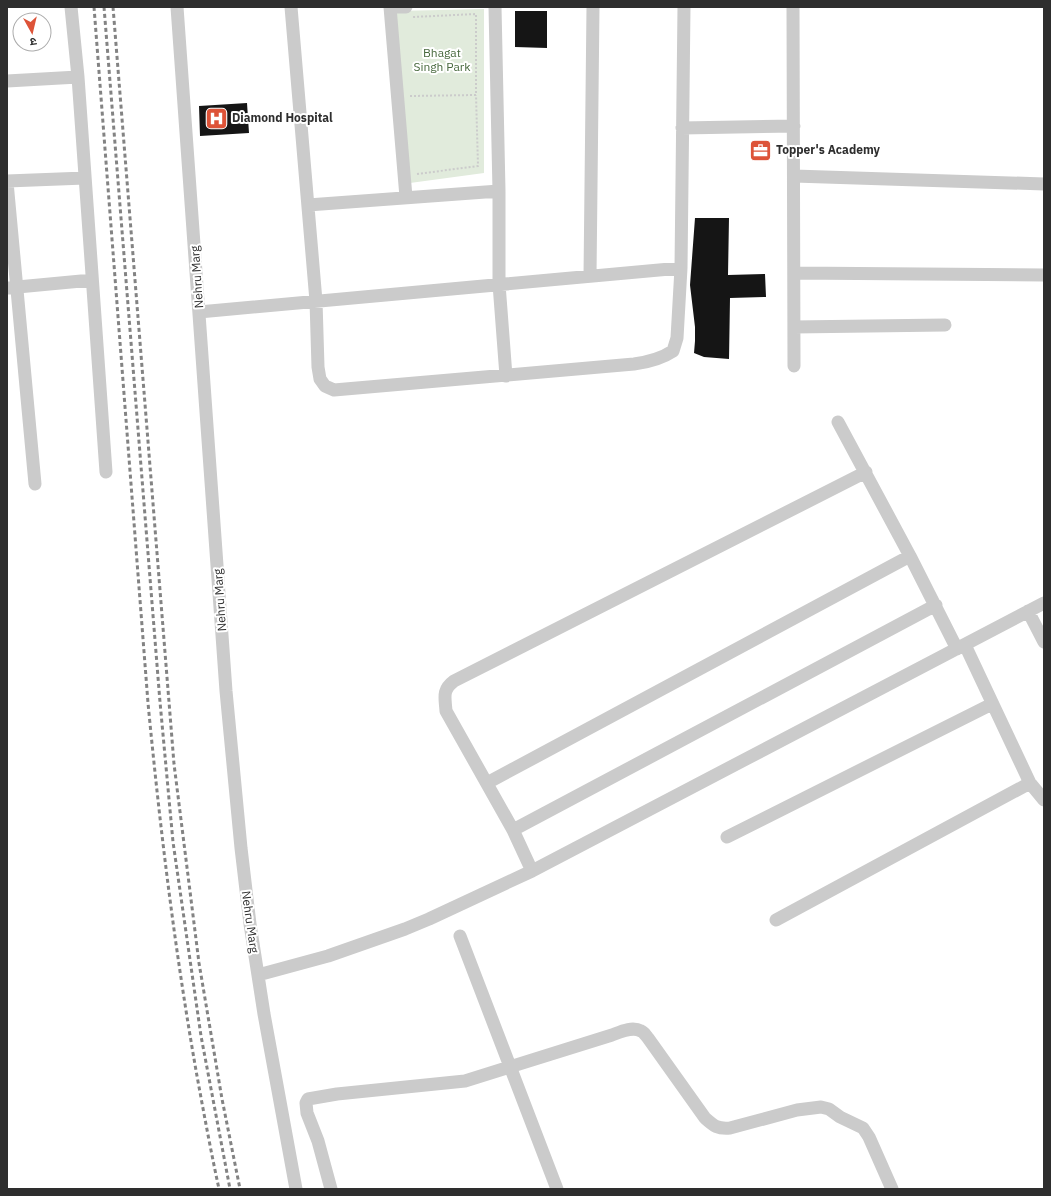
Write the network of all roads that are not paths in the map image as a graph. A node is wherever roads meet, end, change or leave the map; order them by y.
1 (72, 7) edge
2 (177, 7) edge
3 (291, 7) edge
4 (390, 7) edge
5 (495, 7) edge
6 (593, 7) edge
7 (684, 7) edge
8 (793, 7) edge
9 (408, 12) edge
10 (78, 77) junction
11 (7, 81) edge
12 (794, 126) junction
13 (682, 128) junction
14 (794, 176) junction
15 (85, 178) junction
16 (7, 182) edge
17 (1044, 184) edge
18 (499, 191) junction
19 (406, 197) junction
20 (308, 205) junction
21 (681, 268) junction
22 (794, 273) junction
23 (1044, 274) edge
24 (590, 276) junction
25 (92, 280) junction
26 (499, 284) junction
27 (12, 287) edge
28 (316, 301) junction
29 (199, 312) junction
30 (945, 325) dead end
31 (794, 327) junction
32 (794, 366) dead end
33 (506, 376) junction
34 (838, 422) dead end
35 (106, 472) dead end
36 (866, 472) junction
37 (35, 484) dead end
38 (910, 556) junction
39 (1044, 603) edge
40 (936, 606) junction
41 (1028, 611) junction
42 (1044, 642) edge
43 (961, 647) junction
44 (992, 704) junction
45 (488, 783) junction
46 (1030, 783) junction
47 (1044, 800) edge
48 (513, 830) junction
49 (727, 837) dead end
50 (532, 871) junction
51 (776, 920) dead end
52 (460, 936) dead end
53 (258, 975) junction
54 (510, 1067) junction
55 (296, 1189) edge
56 (331, 1189) edge
57 (557, 1189) edge
58 (892, 1189) edge

1 - 10 street
2 - 29 street, Nehru Marg
3 - 20 street
4 - 9 street
4 - 19 street
5 - 18 street
6 - 24 street
7 - 13 street
8 - 12 street
10 - 11 street
10 - 15 street
12 - 13 street
12 - 14 street
13 - 21 street
14 - 17 street
14 - 22 street
15 - 16 street
15 - 25 street
16 - 27 street
18 - 19 street
18 - 26 street
19 - 20 street
20 - 28 street
21 - 24 street
21 - 33 street
22 - 23 street
22 - 31 street
24 - 26 street
25 - 27 street
25 - 35 street
26 - 28 street
26 - 33 street
27 - 37 street
28 - 29 street
28 - 33 street
29 - 53 street, Nehru Marg
30 - 31 street
31 - 32 street
34 - 36 street
36 - 38 street
36 - 45 street
38 - 40 street
38 - 45 street
39 - 41 street
40 - 43 street
40 - 48 street
41 - 42 street
41 - 43 street
43 - 44 street
43 - 50 street
44 - 46 street
44 - 49 street
45 - 48 street
46 - 47 street
46 - 51 street
48 - 50 street
50 - 53 street
52 - 54 street
53 - 55 street, Nehru Marg
54 - 56 street
54 - 57 street
54 - 58 street

